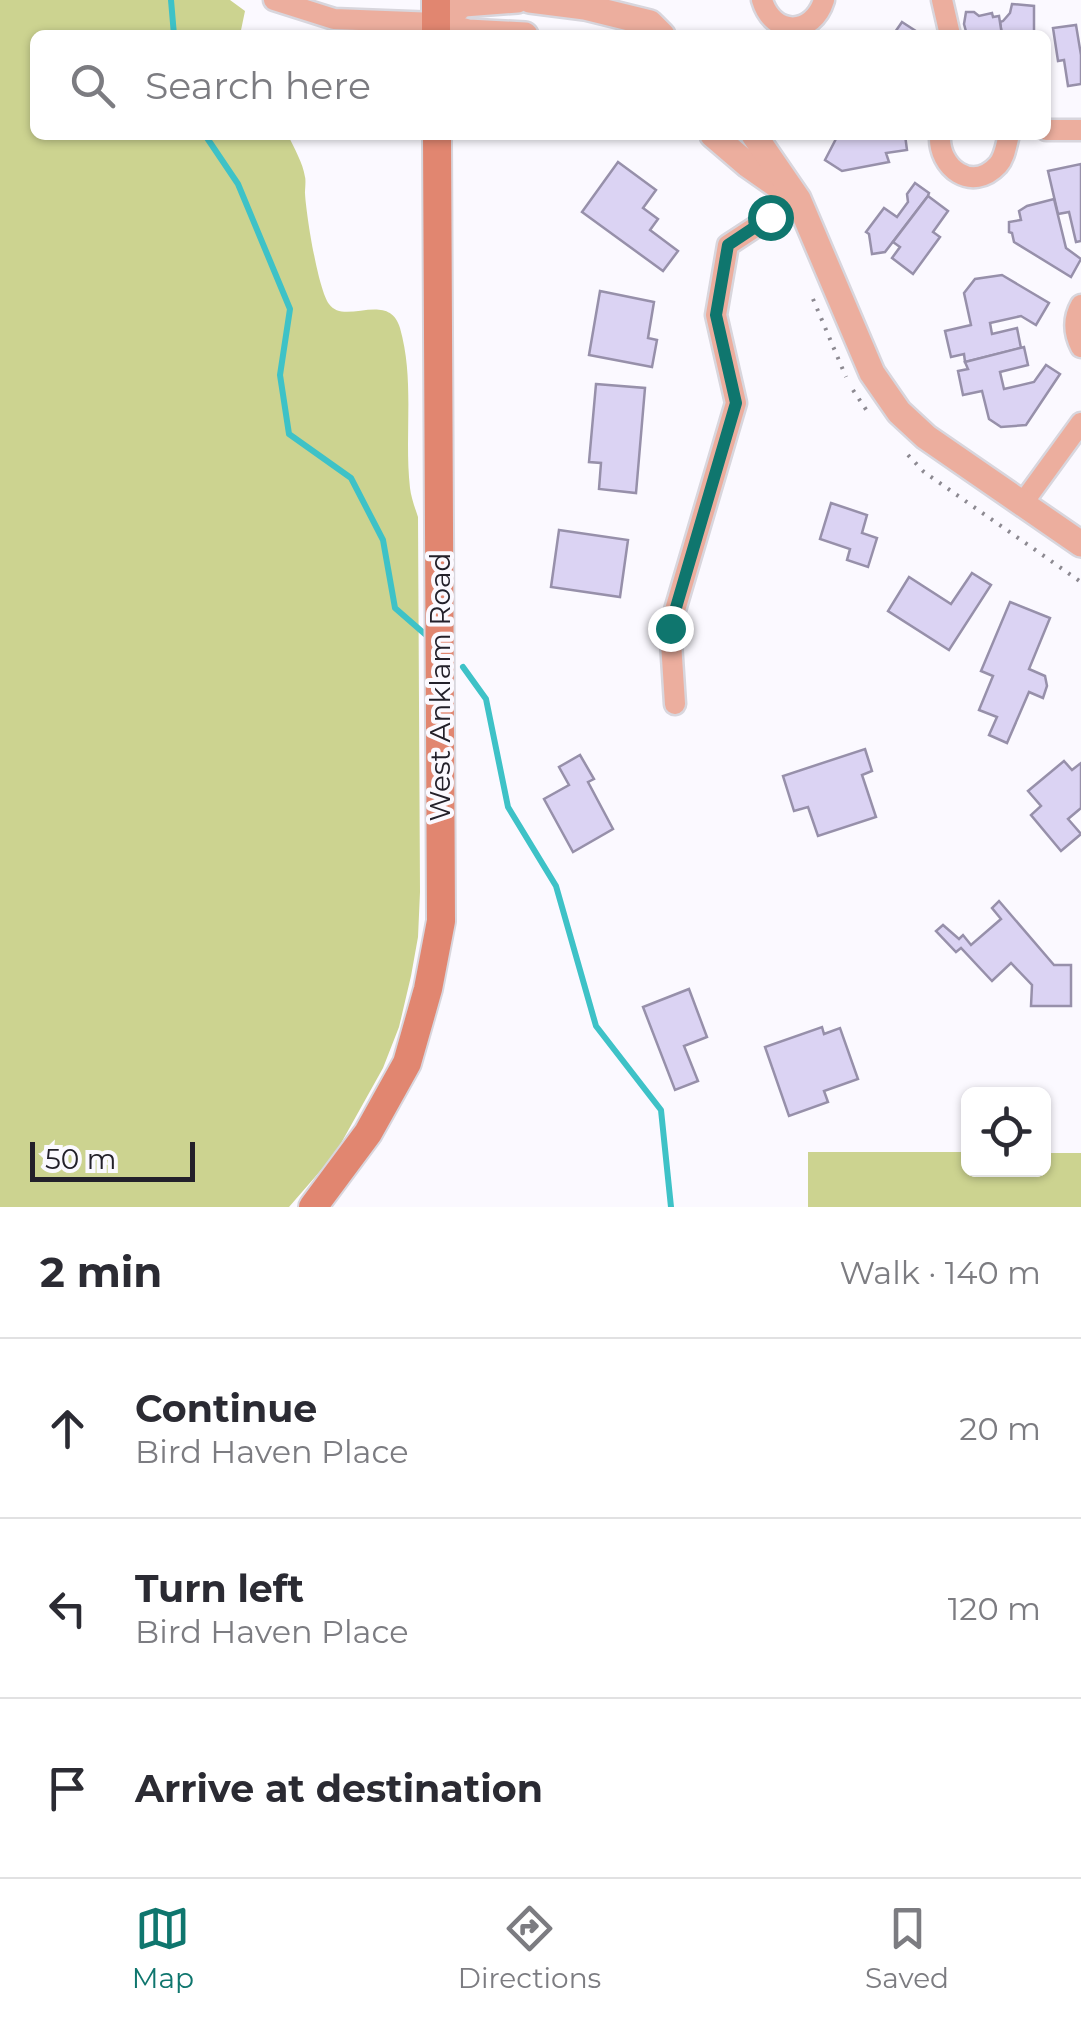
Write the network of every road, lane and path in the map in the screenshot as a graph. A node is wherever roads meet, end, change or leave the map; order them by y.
1 (274, 0) edge
2 (516, 0) edge
3 (530, 0) edge
4 (762, 0) edge
5 (824, 0) edge
6 (942, 0) edge
7 (436, 19) edge
8 (463, 30) edge
9 (657, 30) edge
10 (949, 30) edge
11 (1051, 130) edge
12 (1081, 130) edge
13 (437, 140) edge
14 (719, 140) edge
15 (757, 140) edge
16 (940, 140) edge
17 (1007, 140) edge
18 (798, 199) junction
19 (1081, 305) edge
20 (1081, 347) edge
21 (1081, 423) edge
22 (1022, 504) junction
23 (1081, 544) edge
24 (675, 704) dead end
25 (313, 1207) edge

1 - 7 street
2 - 7 street
3 - 9 street
4 - 5 street
6 - 10 street
7 - 8 street
11 - 12 street
13 - 25 main road, West Anklam Road
14 - 18 street
15 - 18 street
16 - 17 street
18 - 22 street
18 - 24 street
19 - 20 street
21 - 22 street
22 - 23 street

